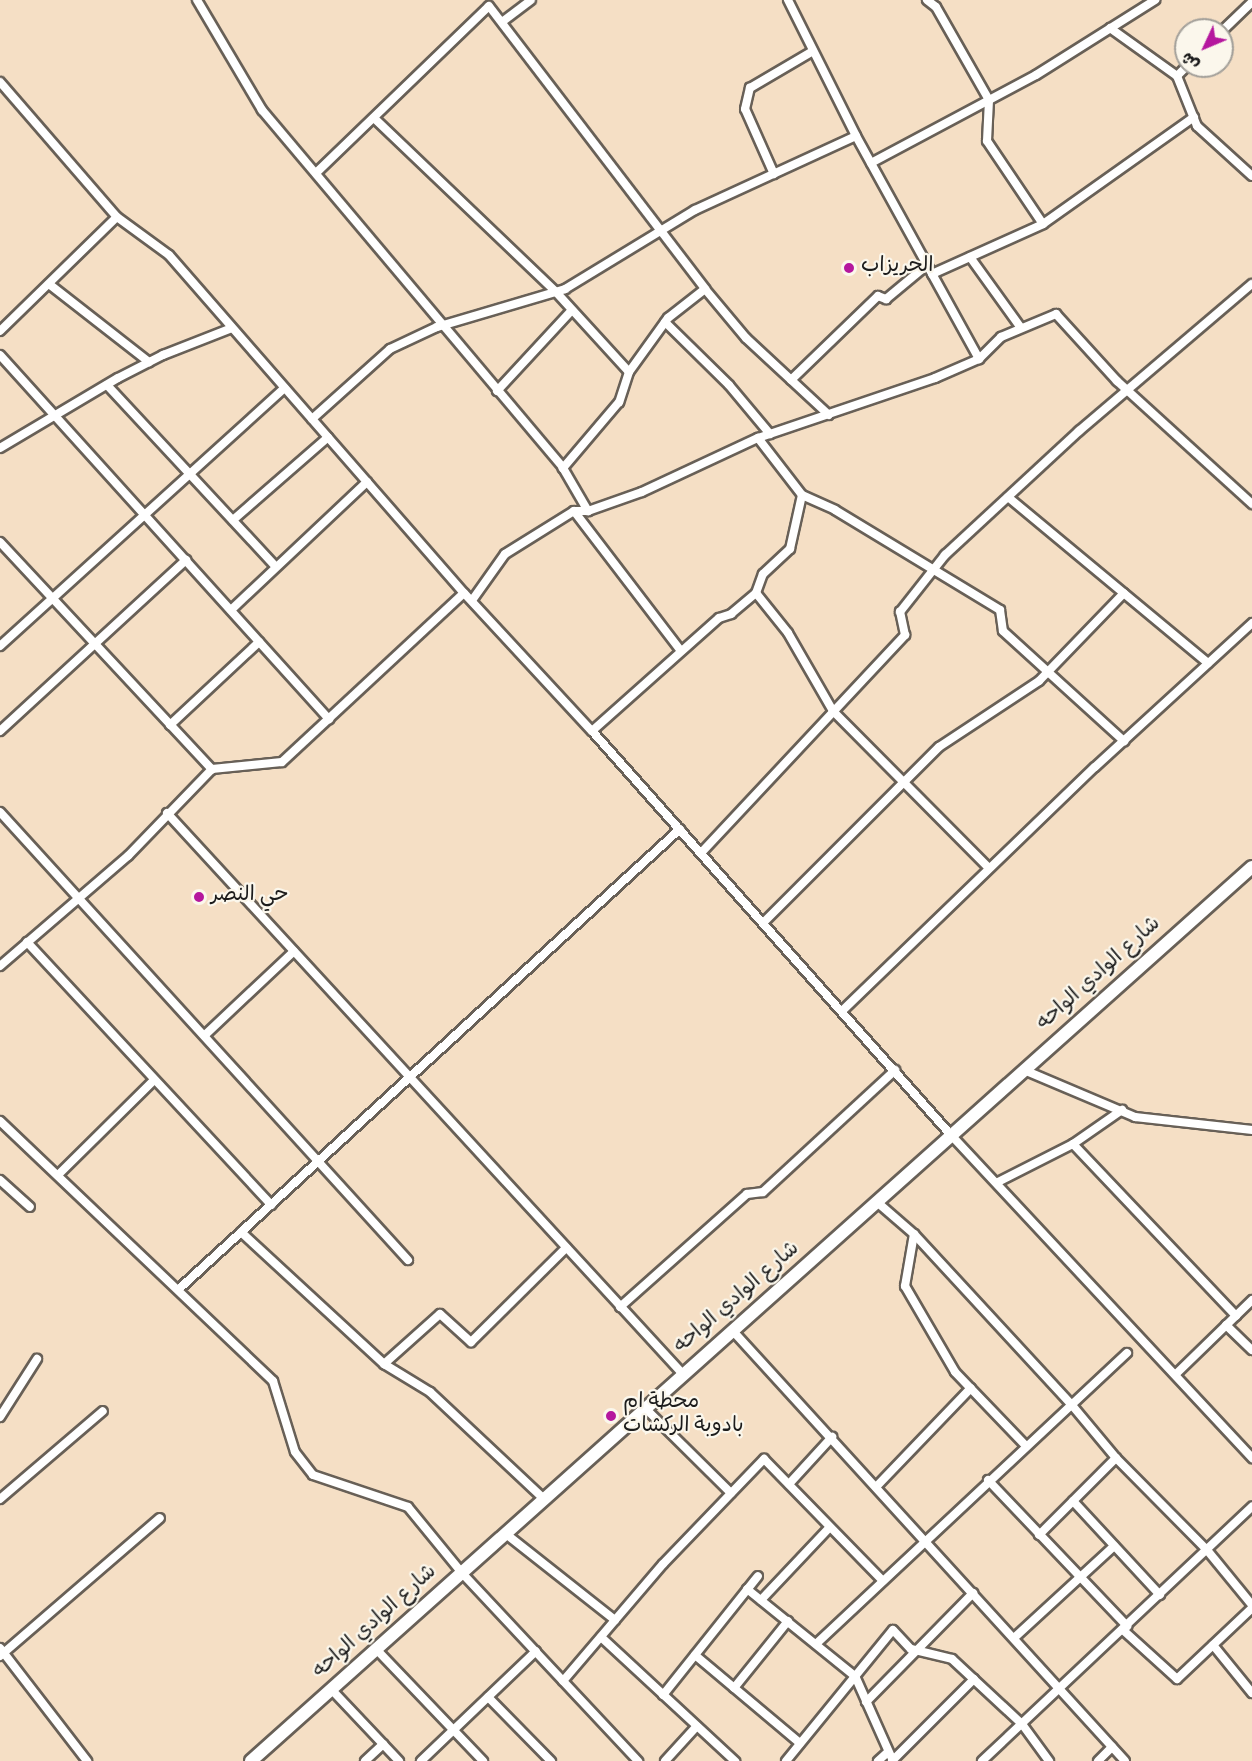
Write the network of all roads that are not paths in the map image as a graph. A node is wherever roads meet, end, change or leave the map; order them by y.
1 (197, 0) edge
2 (531, 0) edge
3 (788, 0) edge
4 (927, 0) edge
5 (1155, 0) edge
6 (1252, 2) edge
7 (1234, 19) edge
8 (502, 22) junction
9 (1110, 28) junction
10 (813, 51) junction
11 (1174, 74) edge
12 (1178, 78) edge
13 (0, 82) edge
14 (989, 99) junction
15 (1194, 117) junction
16 (374, 118) junction
17 (856, 136) junction
18 (871, 163) junction
19 (316, 173) junction
20 (774, 174) junction
21 (1252, 176) edge
22 (117, 217) junction
23 (1043, 224) junction
24 (658, 232) junction
25 (970, 257) junction
26 (927, 265) junction
27 (932, 274) junction
28 (49, 284) junction
29 (1251, 287) edge
30 (705, 289) junction
31 (556, 292) junction
32 (572, 310) junction
33 (665, 322) junction
34 (441, 326) junction
35 (232, 328) junction
36 (1021, 328) junction
37 (0, 331) edge
38 (0, 355) edge
39 (979, 359) junction
40 (149, 362) junction
41 (629, 372) junction
42 (791, 380) junction
43 (107, 385) junction
44 (285, 388) junction
45 (497, 391) junction
46 (1128, 391) junction
47 (829, 415) junction
48 (56, 416) junction
49 (312, 419) junction
50 (770, 434) junction
51 (328, 437) junction
52 (758, 438) junction
53 (0, 448) edge
54 (563, 468) junction
55 (190, 474) junction
56 (367, 482) junction
57 (802, 495) junction
58 (1008, 497) junction
59 (1252, 504) edge
60 (574, 511) junction
61 (588, 511) junction
62 (145, 515) junction
63 (232, 520) junction
64 (0, 543) edge
65 (186, 560) junction
66 (275, 566) junction
67 (932, 571) junction
68 (464, 593) junction
69 (756, 593) junction
70 (1124, 593) junction
71 (52, 598) junction
72 (473, 599) junction
73 (231, 610) junction
74 (1252, 623) edge
75 (259, 642) junction
76 (94, 644) junction
77 (0, 646) edge
78 (681, 651) junction
79 (1208, 663) junction
80 (1048, 672) junction
81 (833, 711) junction
82 (329, 719) junction
83 (170, 725) junction
84 (0, 731) edge
85 (592, 731) junction
86 (1124, 741) junction
87 (212, 769) junction
88 (903, 782) junction
89 (0, 812) edge
90 (167, 813) junction
91 (680, 829) junction
92 (701, 853) junction
93 (1252, 867) edge
94 (989, 868) junction
95 (80, 897) junction
96 (763, 923) junction
97 (27, 942) junction
98 (294, 951) junction
99 (0, 966) edge
100 (842, 1011) junction
101 (205, 1035) junction
102 (895, 1070) junction
103 (1024, 1070) junction
104 (410, 1077) junction
105 (154, 1080) junction
106 (1122, 1110) junction
107 (0, 1121) edge
108 (1252, 1130) edge
109 (951, 1135) junction
110 (1073, 1144) junction
111 (319, 1161) junction
112 (58, 1174) junction
113 (0, 1180) edge
114 (998, 1182) junction
115 (877, 1202) junction
116 (271, 1205) junction
117 (30, 1207) dead end
118 (241, 1232) junction
119 (915, 1234) junction
120 (566, 1248) junction
121 (408, 1260) dead end
122 (180, 1289) junction
123 (1252, 1300) edge
124 (620, 1307) junction
125 (1236, 1316) junction
126 (1226, 1325) junction
127 (732, 1330) junction
128 (1252, 1350) edge
129 (1127, 1353) dead end
130 (37, 1359) dead end
131 (384, 1364) junction
132 (682, 1373) junction
133 (1176, 1374) junction
134 (971, 1388) junction
135 (1071, 1404) junction
136 (645, 1408) junction
137 (103, 1411) dead end
138 (0, 1418) edge
139 (832, 1437) junction
140 (1026, 1446) junction
141 (1116, 1458) junction
142 (1252, 1458) edge
143 (988, 1480) junction
144 (789, 1484) junction
145 (876, 1487) junction
146 (731, 1493) junction
147 (0, 1499) edge
148 (544, 1499) junction
149 (1073, 1501) junction
150 (1252, 1507) edge
151 (160, 1518) dead end
152 (830, 1527) junction
153 (506, 1534) junction
154 (1039, 1535) junction
155 (924, 1539) junction
156 (1114, 1546) junction
157 (1207, 1550) junction
158 (462, 1573) junction
159 (758, 1576) dead end
160 (1080, 1577) junction
161 (882, 1580) junction
162 (747, 1589) junction
163 (973, 1593) junction
164 (1160, 1595) junction
165 (761, 1600) junction
166 (1252, 1606) edge
167 (615, 1620) junction
168 (788, 1621) junction
169 (1125, 1628) junction
170 (601, 1637) junction
171 (1014, 1638) junction
172 (816, 1644) junction
173 (1213, 1645) junction
174 (376, 1649) junction
175 (536, 1651) junction
176 (917, 1651) junction
177 (1, 1652) edge
178 (695, 1655) junction
179 (855, 1676) junction
180 (974, 1679) junction
181 (563, 1681) junction
182 (734, 1688) junction
183 (331, 1689) junction
184 (1060, 1689) junction
185 (1252, 1693) edge
186 (663, 1695) junction
187 (488, 1697) junction
188 (866, 1702) junction
189 (1022, 1724) junction
190 (697, 1726) junction
191 (454, 1730) junction
192 (801, 1743) junction
193 (383, 1744) junction
194 (1112, 1747) junction
195 (888, 1752) junction
196 (87, 1761) edge
197 (251, 1761) edge
198 (364, 1761) edge
199 (399, 1761) edge
200 (421, 1761) edge
201 (483, 1761) edge
202 (551, 1761) edge
203 (638, 1761) edge
204 (665, 1761) edge
205 (735, 1761) edge
206 (786, 1761) edge
207 (878, 1761) edge
208 (892, 1761) edge
209 (982, 1761) edge
210 (1049, 1761) edge
211 (1098, 1761) edge
212 (1125, 1761) edge

1 - 19 street
2 - 8 street
3 - 10 street
4 - 14 street
5 - 9 street
6 - 7 street
8 - 16 street
8 - 24 street
9 - 11 street
9 - 14 street
10 - 17 street
10 - 20 street
12 - 15 street
13 - 22 street
14 - 18 street
14 - 23 street
15 - 21 street
15 - 23 street
16 - 19 street
16 - 31 street
17 - 18 street
17 - 20 street
18 - 26 street
19 - 34 street
20 - 24 street
22 - 28 street
22 - 35 street
23 - 25 street
24 - 30 street
24 - 31 street
25 - 27 street
25 - 36 street
26 - 27 street
26 - 42 street
27 - 39 street
28 - 37 street
28 - 40 street
29 - 46 street
30 - 33 street
30 - 42 street
31 - 32 street
31 - 34 street
32 - 41 street
32 - 45 street
33 - 41 street
33 - 50 street
34 - 45 street
34 - 49 street
35 - 40 street
35 - 44 street
36 - 39 street
36 - 46 street
38 - 48 street
39 - 47 street
40 - 43 street
41 - 54 street
42 - 47 street
43 - 48 street
43 - 55 street
44 - 49 street
44 - 55 street
45 - 54 street
46 - 58 street
46 - 59 street
47 - 50 street
48 - 53 street
48 - 62 street
49 - 51 street
50 - 52 street
51 - 56 street
51 - 63 street
52 - 57 street
52 - 61 street
54 - 61 street
55 - 62 street
55 - 63 street
56 - 66 street
56 - 68 street
57 - 67 street
57 - 69 street
58 - 67 street
58 - 70 street
60 - 61 street
60 - 72 street
60 - 78 street
62 - 65 street
62 - 71 street
63 - 66 street
64 - 71 street
65 - 73 street
65 - 76 street
66 - 73 street
67 - 80 street
67 - 81 street
68 - 72 street
68 - 82 street
69 - 78 street
69 - 81 street
70 - 79 street
70 - 80 street
71 - 76 street
71 - 77 street
72 - 85 street
73 - 75 street
74 - 79 street
75 - 82 street
75 - 83 street
76 - 83 street
76 - 84 street
78 - 85 street
79 - 86 street
80 - 86 street
80 - 88 street
81 - 88 street
81 - 92 street
82 - 87 street
83 - 87 street
85 - 91 street
86 - 94 street
87 - 90 street
88 - 94 street
88 - 96 street
89 - 95 street
90 - 95 street
90 - 98 street
91 - 92 street
91 - 104 street
92 - 96 street
93 - 103 main road, شارع الوادي الواحه
94 - 100 street
95 - 97 street
95 - 101 street
96 - 100 street
97 - 99 street
97 - 105 street
98 - 101 street
98 - 104 street
100 - 102 street
101 - 111 street
102 - 109 street
102 - 124 street
103 - 106 street
103 - 109 main road, شارع الوادي الواحه
104 - 111 street
104 - 120 street
105 - 112 street
105 - 116 street
106 - 108 street
106 - 110 street
107 - 112 street
109 - 114 street
109 - 115 main road, شارع الوادي الواحه
110 - 114 street
110 - 125 street
111 - 116 street
111 - 121 street
112 - 122 street
113 - 117 street
114 - 133 street
115 - 119 street
115 - 127 main road, شارع الوادي الواحه
116 - 118 street
118 - 122 street
118 - 131 street
119 - 134 street
119 - 135 street
120 - 124 street
120 - 131 street
122 - 158 street
123 - 125 street
124 - 132 street
125 - 126 street
126 - 128 street
126 - 133 street
127 - 132 main road, شارع الوادي الواحه
127 - 139 street
129 - 135 street
130 - 138 street
131 - 148 street
132 - 136 main road, شارع الوادي الواحه
133 - 142 street
134 - 140 street
134 - 145 street
135 - 140 street
135 - 141 street
136 - 146 street
136 - 148 main road, شارع الوادي الواحه
137 - 147 street
139 - 144 street
139 - 145 street
140 - 143 street
141 - 149 street
141 - 157 street
143 - 154 street
143 - 155 street
144 - 146 street
144 - 152 street
145 - 155 street
146 - 167 street
148 - 153 main road, شارع الوادي الواحه
149 - 154 street
149 - 156 street
150 - 157 street
151 - 177 street
152 - 161 street
152 - 165 street
153 - 158 main road, شارع الوادي الواحه
153 - 167 street
154 - 160 street
155 - 161 street
155 - 163 street
156 - 160 street
156 - 164 street
157 - 164 street
157 - 166 street
158 - 174 main road, شارع الوادي الواحه
158 - 175 street
159 - 162 street
160 - 169 street
160 - 171 street
161 - 172 street
162 - 165 street
162 - 178 street
163 - 171 street
163 - 176 street
164 - 169 street
165 - 168 street
166 - 173 street
167 - 170 street
168 - 172 street
168 - 182 street
169 - 173 street
169 - 184 street
170 - 181 street
170 - 186 street
171 - 184 street
172 - 179 street
173 - 185 street
174 - 183 main road, شارع الوادي الواحه
174 - 191 street
175 - 181 street
175 - 187 street
176 - 179 street
176 - 180 street
176 - 188 street
177 - 196 street
178 - 182 street
178 - 186 street
179 - 188 street
179 - 192 street
180 - 189 street
180 - 208 street
181 - 203 street
182 - 192 street
183 - 193 street
183 - 197 main road, شارع الوادي الواحه
184 - 189 street
184 - 194 street
186 - 190 street
187 - 191 street
187 - 202 street
188 - 195 street
189 - 209 street
189 - 210 street
190 - 204 street
190 - 205 street
191 - 200 street
191 - 201 street
192 - 206 street
193 - 198 street
193 - 199 street
194 - 211 street
194 - 212 street
195 - 207 street
195 - 208 street

